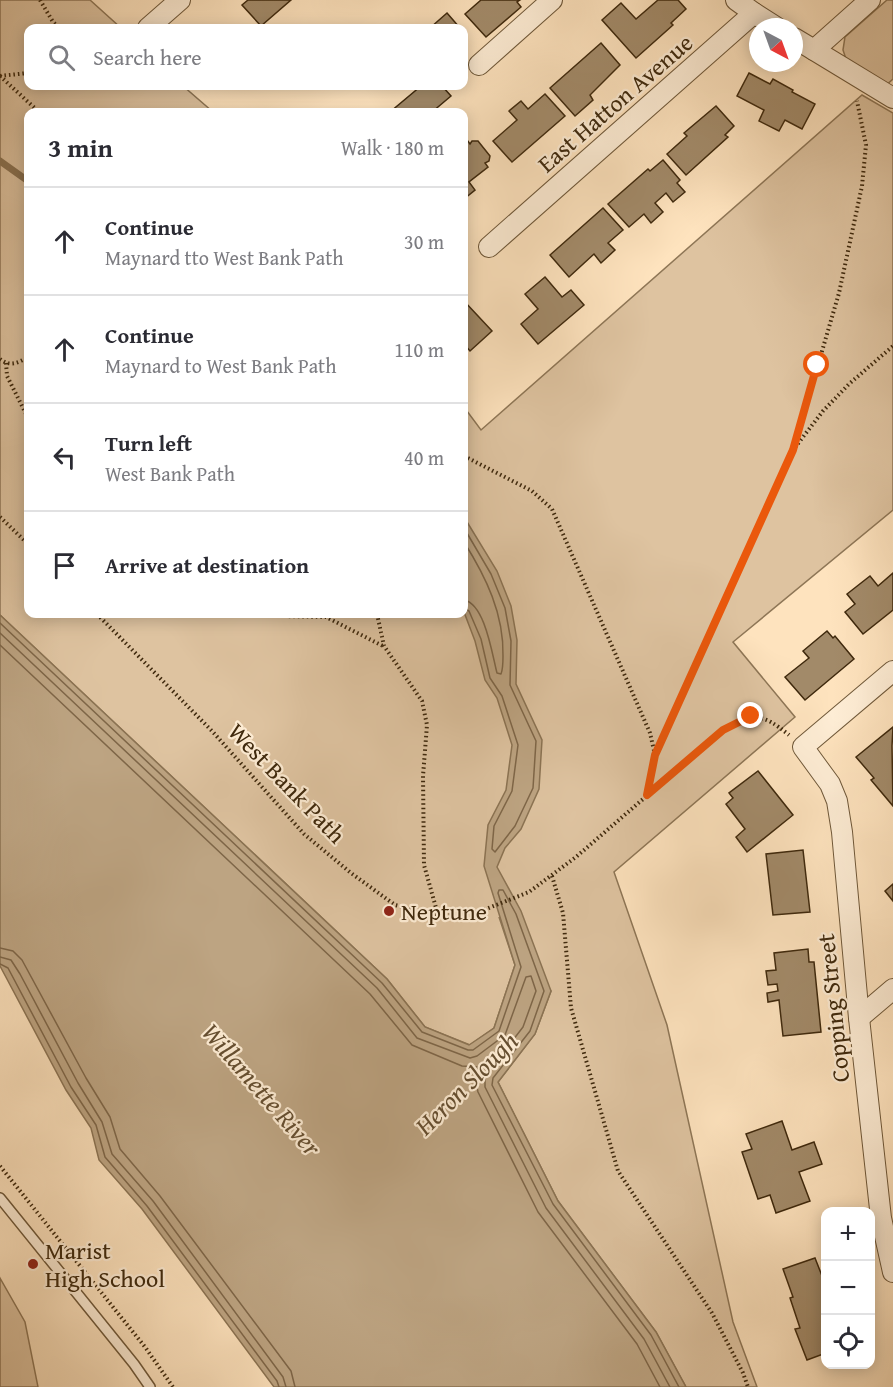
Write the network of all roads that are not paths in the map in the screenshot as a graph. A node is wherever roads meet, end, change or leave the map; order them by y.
1 (180, 0) edge
2 (552, 0) edge
3 (736, 0) edge
4 (870, 0) edge
5 (754, 13) junction
6 (762, 18) edge
7 (153, 24) edge
8 (803, 43) edge
9 (814, 50) junction
10 (479, 65) dead end
11 (893, 98) edge
12 (489, 248) dead end
13 (893, 671) edge
14 (893, 989) edge
15 (859, 1018) junction
16 (0, 1198) edge
17 (893, 1272) edge
18 (150, 1387) edge

1 - 7 street
2 - 10 street
3 - 5 street
4 - 9 street
5 - 6 street
5 - 12 street, East Hatton Avenue
8 - 9 street
9 - 11 street
13 - 15 street, Copping Street
14 - 15 street
15 - 17 street, Copping Street
16 - 18 lane

